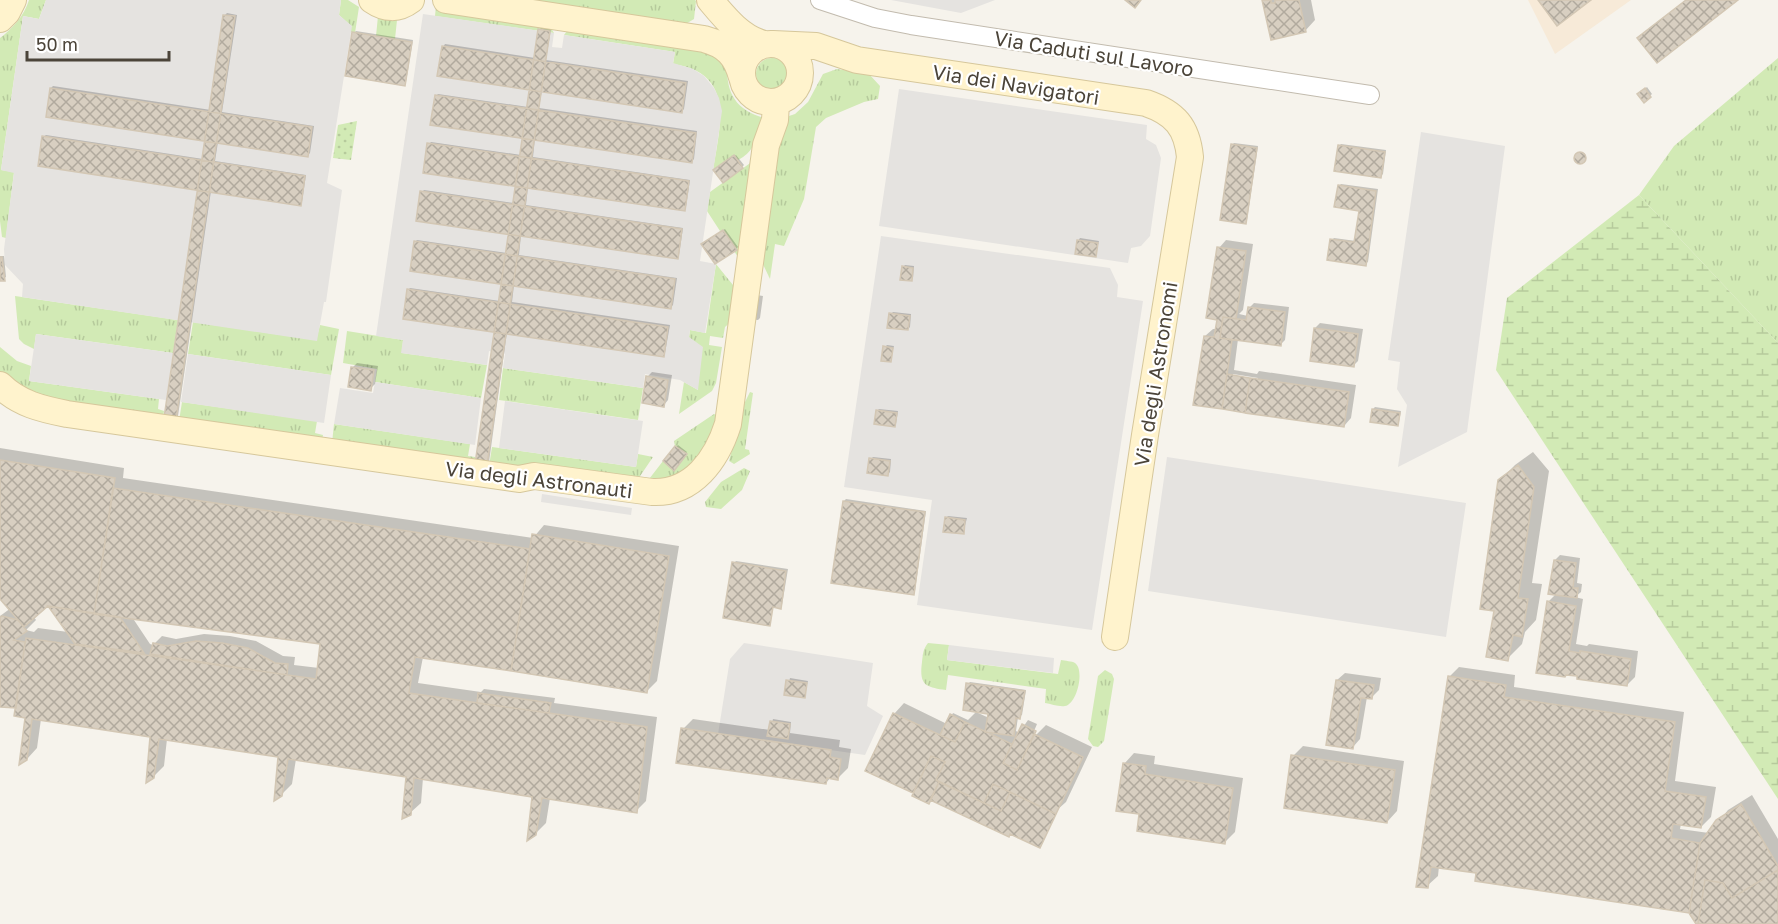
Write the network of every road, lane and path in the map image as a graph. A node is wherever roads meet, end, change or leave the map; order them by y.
1 (13, 0) edge
2 (372, 0) edge
3 (411, 0) edge
4 (446, 0) edge
5 (710, 0) edge
6 (820, 0) edge
7 (0, 19) edge
8 (769, 44) junction
9 (857, 60) junction
10 (742, 77) junction
11 (1370, 95) dead end
12 (786, 96) junction
13 (1173, 116) joint
14 (0, 386) edge
15 (1114, 637) dead end

1 - 7 street
2 - 3 street
4 - 10 street
5 - 8 street
6 - 11 street, Via Caduti sul Lavoro
8 - 9 street, Via dei Navigatori
8 - 10 street
8 - 12 street
9 - 12 street, Via dei Navigatori
9 - 13 street, Via dei Navigatori
10 - 12 street
12 - 14 street, Via degli Astronauti
13 - 15 street, Via degli Astronomi

